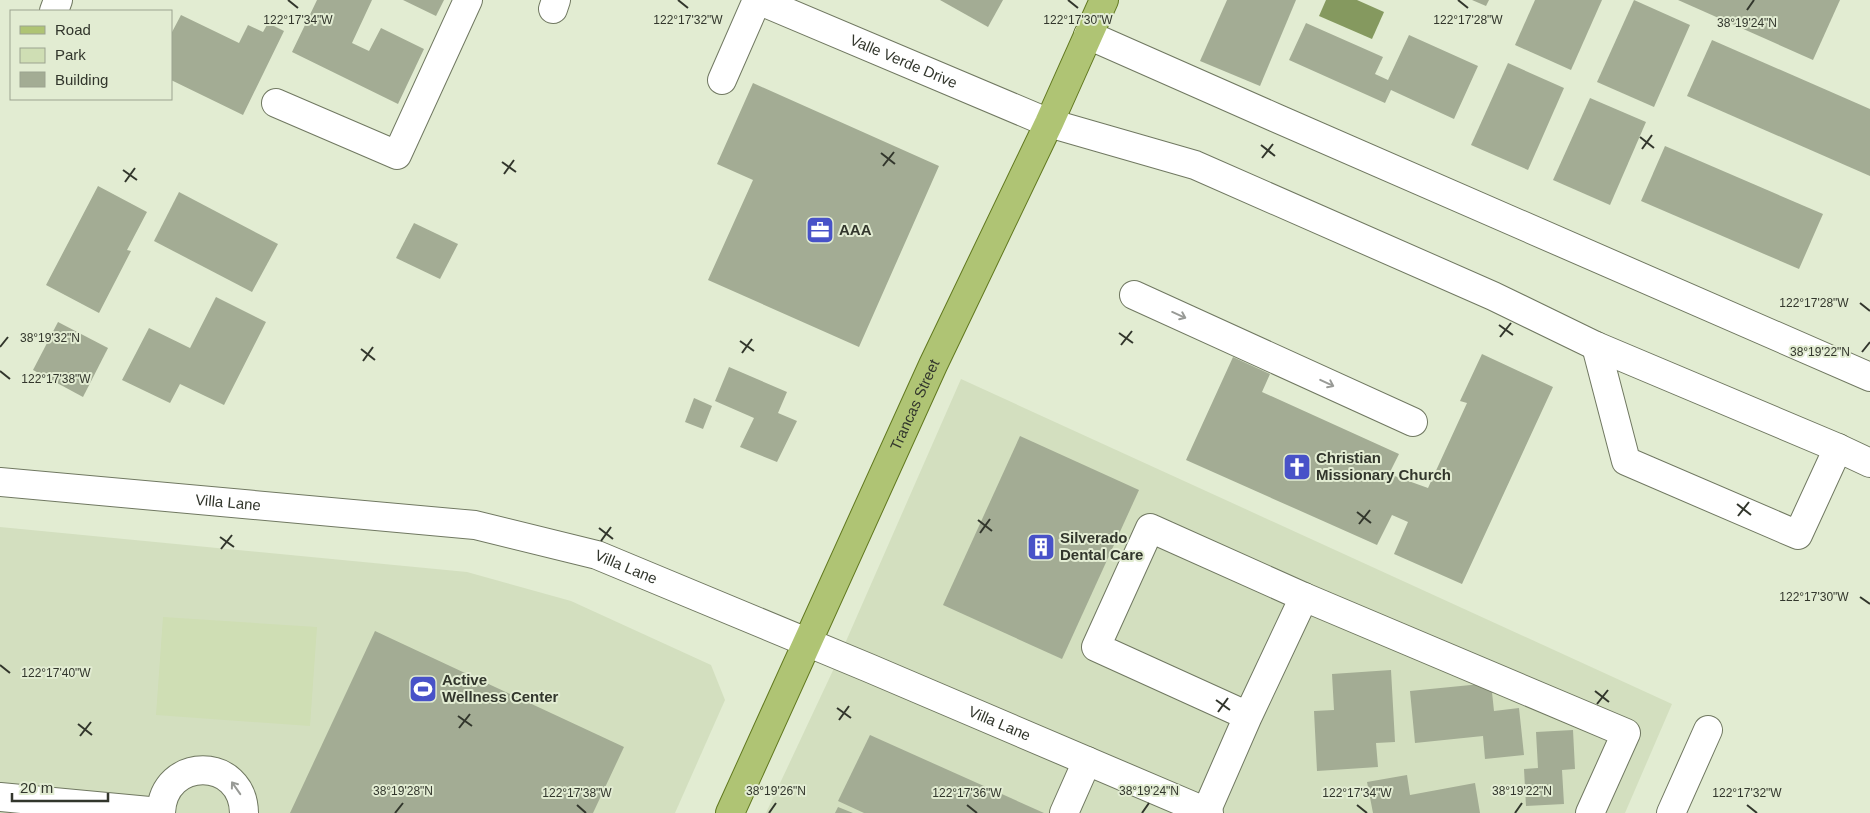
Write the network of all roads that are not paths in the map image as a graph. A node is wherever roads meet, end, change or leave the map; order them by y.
1 (468, 0) edge
2 (757, 0) edge
3 (1104, 0) edge
4 (804, 9) edge
5 (1088, 35) junction
6 (722, 80) dead end
7 (276, 103) dead end
8 (1049, 123) junction
9 (1134, 295) dead end
10 (1596, 346) junction
11 (1870, 377) edge
12 (1413, 422) dead end
13 (1838, 448) junction
14 (1870, 463) edge
15 (0, 482) edge
16 (1304, 598) junction
17 (807, 642) junction
18 (1248, 716) junction
19 (1708, 730) dead end
20 (1087, 761) junction
21 (0, 798) edge
22 (111, 810) edge
23 (160, 812) edge
24 (1208, 812) edge
25 (244, 813) edge
26 (730, 813) edge
27 (1064, 813) edge
28 (1590, 813) edge
29 (1671, 813) edge

1 - 7 street
2 - 4 street, Valle Verde Drive
2 - 6 street
3 - 5 main road, Trancas Street
4 - 8 street, Valle Verde Drive
5 - 8 main road, Trancas Street
5 - 11 street
8 - 10 street, Valle Verde Drive
8 - 17 main road, Trancas Street
9 -> 12 street
10 - 13 street, Valle Verde Drive
10 - 13 street
13 - 14 street, Valle Verde Drive
15 - 17 street, Villa Lane
16 - 18 street
16 - 18 street
16 - 28 street
17 - 20 street, Villa Lane
17 - 26 main road, Trancas Street
18 - 24 street
19 - 29 street
20 - 24 street, Villa Lane
20 - 27 street
21 - 22 street
22 - 23 street
25 -> 23 street

